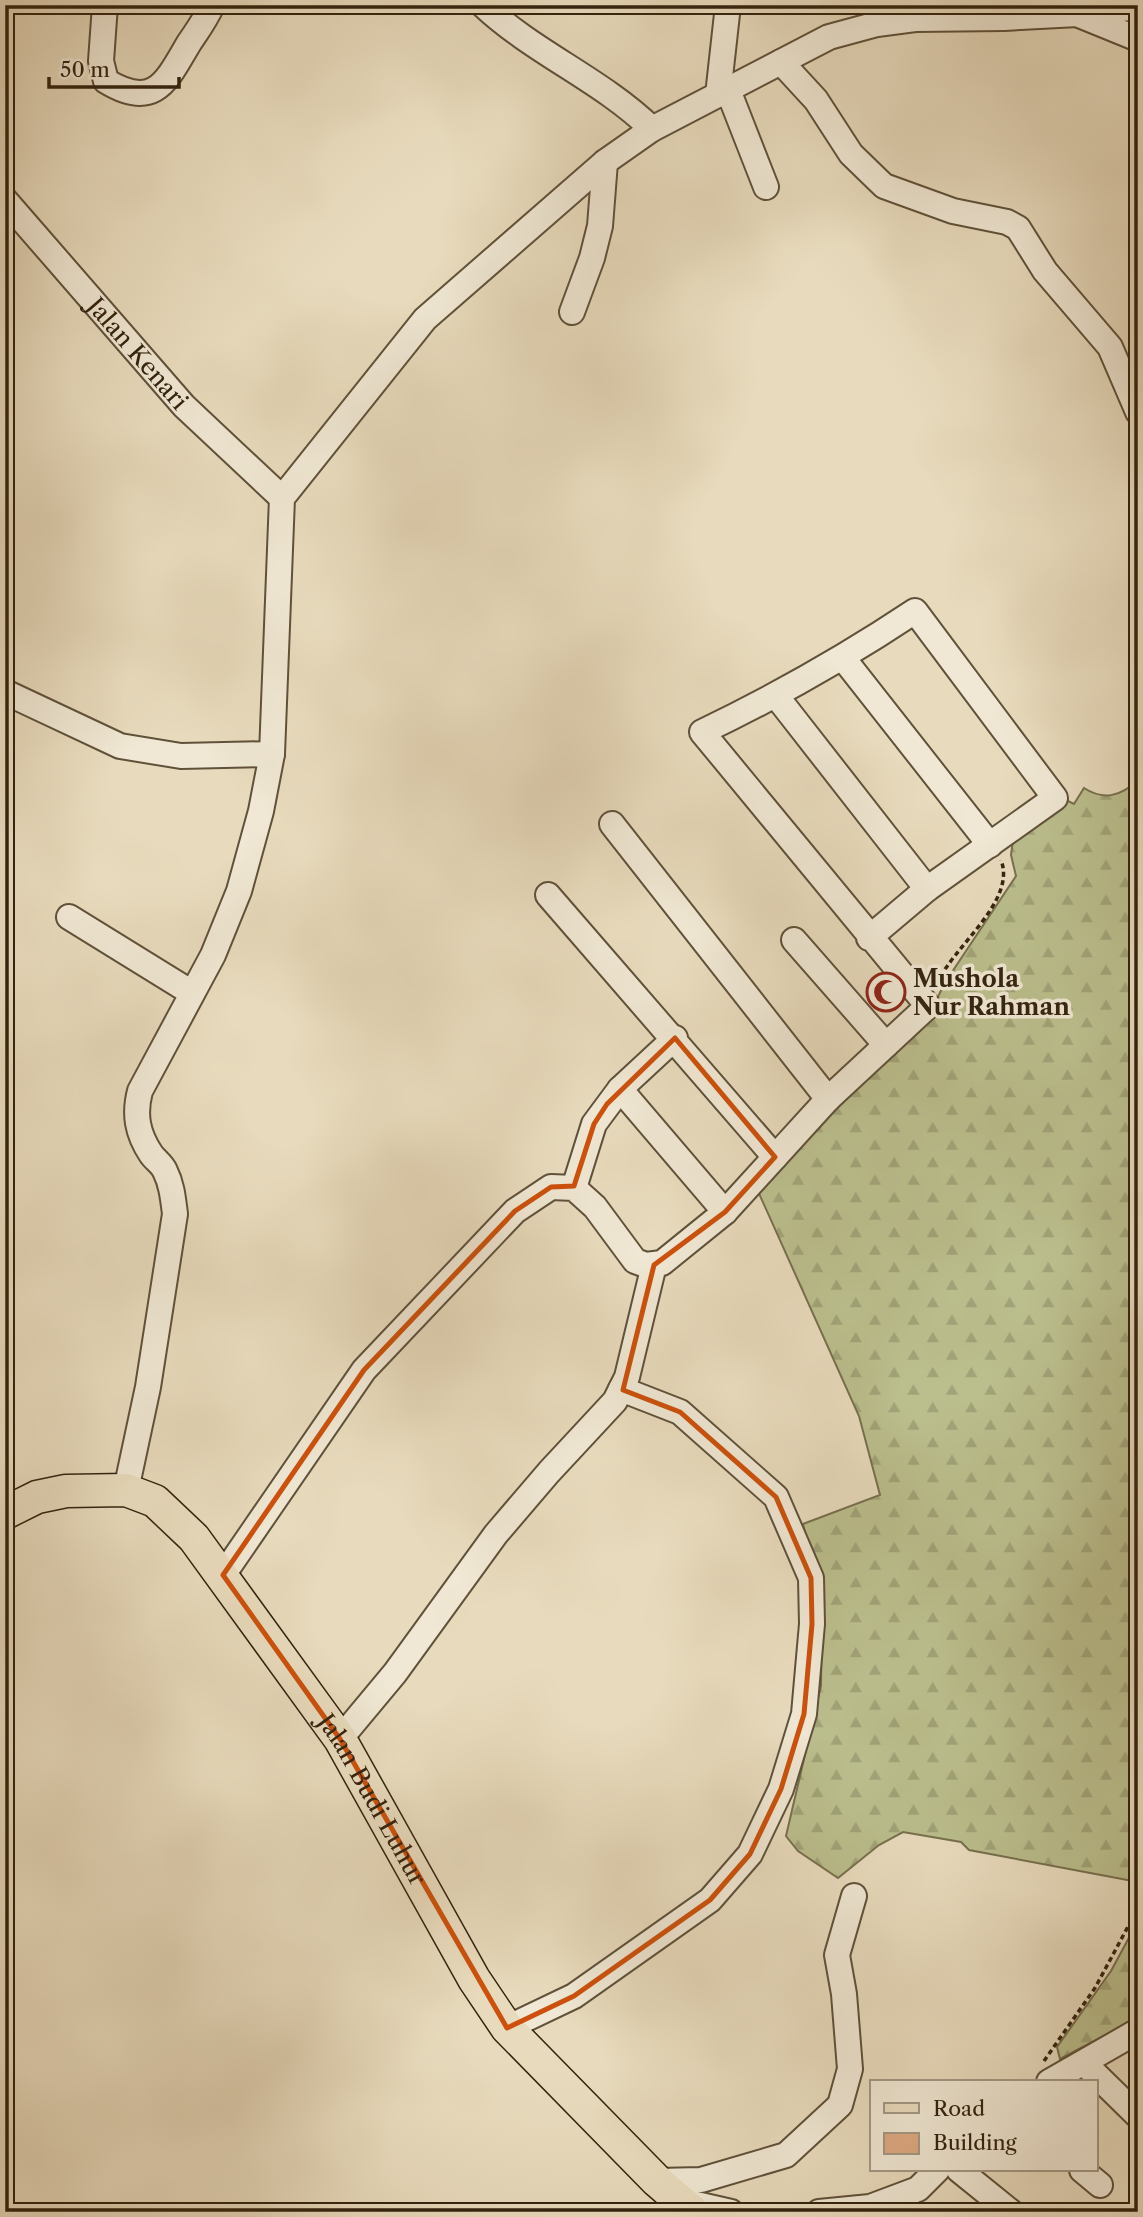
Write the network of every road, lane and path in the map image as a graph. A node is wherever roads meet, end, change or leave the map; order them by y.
1 (105, 5) edge
2 (212, 5) edge
3 (483, 5) edge
4 (728, 5) edge
5 (1138, 7) edge
6 (1078, 14) junction
7 (1138, 39) edge
8 (781, 62) junction
9 (723, 92) junction
10 (652, 129) junction
11 (605, 162) junction
12 (766, 187) dead end
13 (5, 200) edge
14 (572, 312) dead end
15 (1138, 412) edge
16 (282, 498) junction
17 (843, 658) junction
18 (5, 692) edge
19 (777, 697) junction
20 (272, 754) junction
21 (612, 824) dead end
22 (990, 845) junction
23 (927, 889) junction
24 (548, 895) dead end
25 (69, 917) dead end
26 (869, 938) junction
27 (794, 940) dead end
28 (192, 993) junction
29 (928, 1006) junction
30 (675, 1038) junction
31 (886, 1045) junction
32 (621, 1089) junction
33 (828, 1099) junction
34 (775, 1157) junction
35 (574, 1188) junction
36 (725, 1212) junction
37 (654, 1265) junction
38 (621, 1389) junction
39 (126, 1490) junction
40 (5, 1513) edge
41 (223, 1575) junction
42 (341, 1739) junction
43 (854, 1896) dead end
44 (1138, 1908) edge
45 (507, 2028) junction
46 (1138, 2031) edge
47 (1085, 2064) junction
48 (1045, 2075) edge
49 (1138, 2116) edge
50 (935, 2172) edge
51 (961, 2172) edge
52 (657, 2181) junction
53 (688, 2206) edge
54 (873, 2210) edge
55 (731, 2212) edge
56 (819, 2212) edge
57 (1011, 2212) edge

1 - 2 street
3 - 10 street
4 - 9 street
5 - 6 street
6 - 7 street
6 - 8 street
8 - 9 street
8 - 15 street
9 - 10 street
9 - 12 street
10 - 11 street
11 - 14 street
11 - 16 street
13 - 16 street, Jalan Kenari
16 - 20 street
17 - 19 street
17 - 22 street
17 - 22 street
18 - 20 street
19 - 23 street
19 - 26 street
20 - 28 street
21 - 33 street
22 - 23 street
22 - 29 path
23 - 26 street
24 - 30 street
25 - 28 street
26 - 29 street
27 - 31 street
28 - 39 street
29 - 31 street
30 - 32 street
30 - 34 street
31 - 33 street
32 - 35 street
32 - 36 street
33 - 34 street
34 - 36 street
35 - 37 street
35 - 41 street
36 - 37 street
37 - 38 street
38 - 42 street
38 - 45 street
39 - 40 main road, Jalan Budi Luhur
39 - 41 main road, Jalan Budi Luhur
41 - 42 main road, Jalan Budi Luhur
42 - 45 main road, Jalan Budi Luhur
43 - 52 street
44 - 48 path
45 - 52 main road, Jalan Budi Luhur
46 - 47 street
47 - 48 street
47 - 49 street
50 - 54 street
51 - 57 street
52 - 53 main road, Jalan Budi Luhur
53 - 55 street
54 - 56 street

